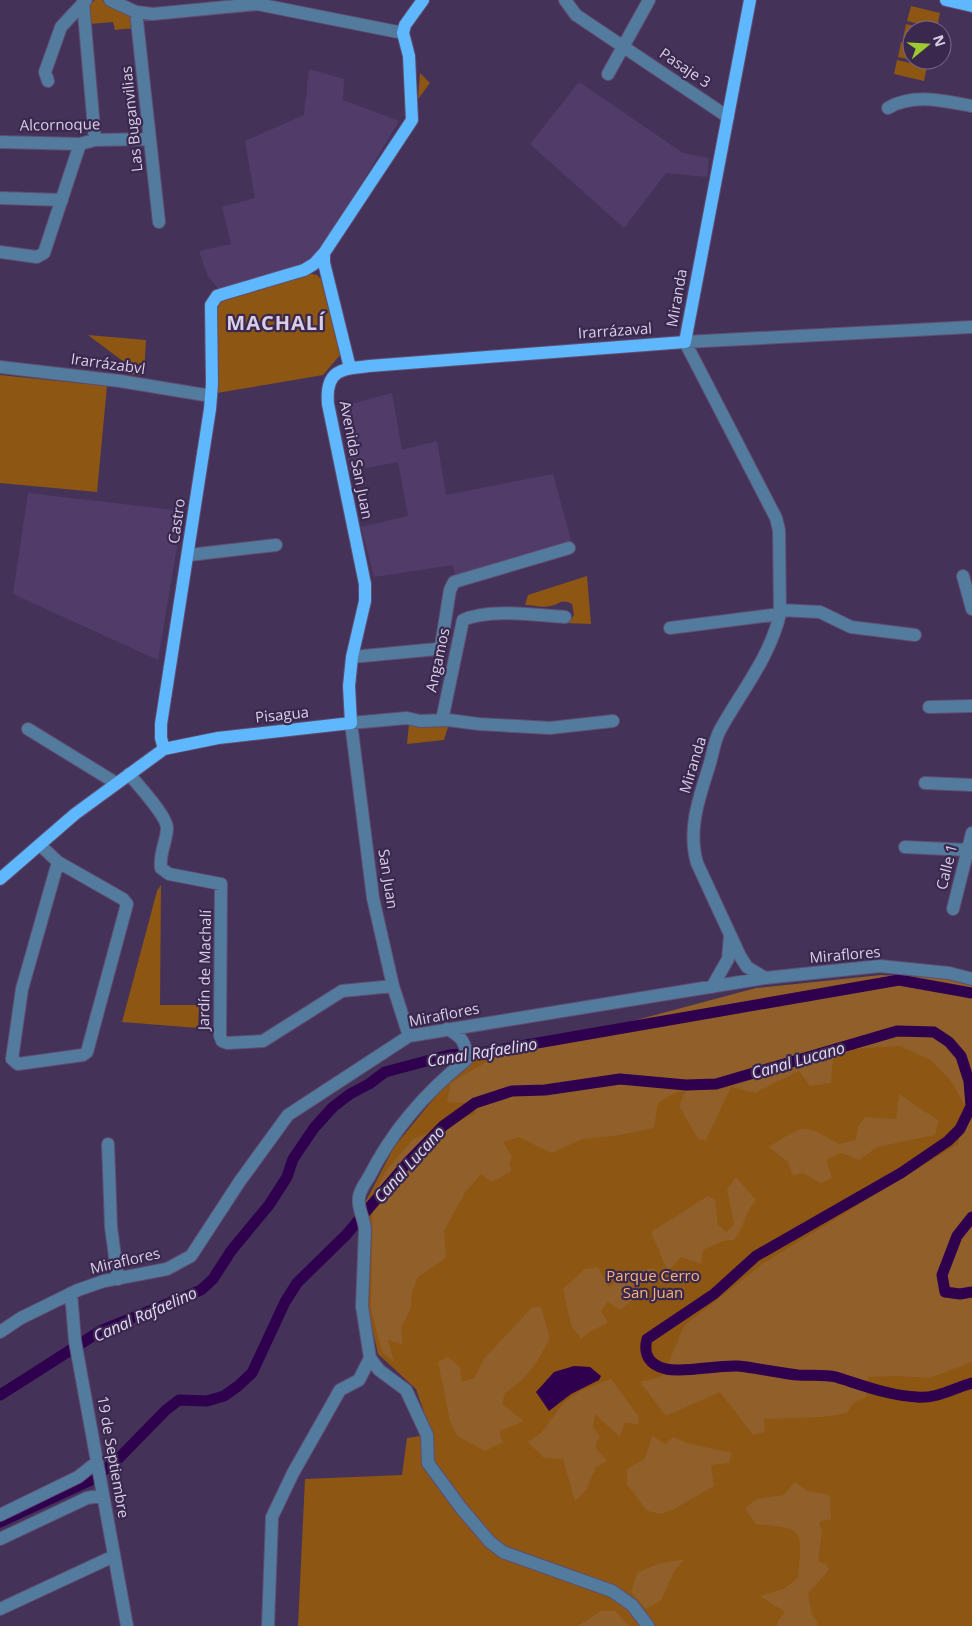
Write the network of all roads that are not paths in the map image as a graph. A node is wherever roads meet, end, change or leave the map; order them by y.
1 (110, 0) edge
2 (423, 0) edge
3 (565, 0) edge
4 (649, 0) edge
5 (750, 0) edge
6 (946, 0) edge
7 (84, 1) edge
8 (972, 6) edge
9 (136, 12) junction
10 (403, 32) junction
11 (623, 46) junction
12 (608, 74) dead end
13 (48, 81) dead end
14 (972, 106) edge
15 (888, 108) dead end
16 (728, 117) junction
17 (150, 139) junction
18 (95, 140) junction
19 (0, 142) edge
20 (80, 144) junction
21 (0, 198) edge
22 (62, 200) junction
23 (159, 222) dead end
24 (0, 252) edge
25 (324, 253) junction
26 (972, 327) edge
27 (685, 342) junction
28 (0, 367) edge
29 (350, 368) junction
30 (211, 396) junction
31 (276, 545) dead end
32 (569, 548) dead end
33 (189, 555) junction
34 (963, 576) dead end
35 (971, 605) edge
36 (780, 612) junction
37 (565, 616) dead end
38 (670, 628) dead end
39 (914, 635) dead end
40 (352, 657) junction
41 (929, 706) dead end
42 (972, 706) edge
43 (442, 720) junction
44 (613, 722) dead end
45 (351, 723) junction
46 (28, 729) dead end
47 (164, 749) junction
48 (129, 774) junction
49 (925, 782) dead end
50 (116, 783) junction
51 (972, 785) edge
52 (972, 832) edge
53 (40, 845) junction
54 (904, 847) dead end
55 (968, 850) junction
56 (58, 862) junction
57 (0, 878) edge
58 (966, 882) edge
59 (953, 908) dead end
60 (730, 931) junction
61 (765, 978) junction
62 (972, 979) edge
63 (393, 986) junction
64 (712, 987) junction
65 (447, 1029) junction
66 (409, 1036) junction
67 (108, 1144) dead end
68 (118, 1279) junction
69 (71, 1293) junction
70 (0, 1332) edge
71 (370, 1358) junction
72 (97, 1464) junction
73 (103, 1495) junction
74 (0, 1515) edge
75 (0, 1539) edge
76 (114, 1556) junction
77 (0, 1609) edge
78 (127, 1626) edge
79 (268, 1626) edge
80 (648, 1626) edge

1 - 9 street
2 - 10 main road
3 - 11 street, Pasaje 3
4 - 11 street
5 - 16 main road, Miranda
6 - 8 main road
7 - 13 street
7 - 18 street
9 - 10 street
9 - 17 street, Las Buganvilias
10 - 25 main road
11 - 12 street
11 - 16 street, Pasaje 3
14 - 15 street
16 - 27 main road, Miranda
17 - 18 street, Alcornoque
17 - 23 street, Las Buganvilias
18 - 20 street, Alcornoque
19 - 20 street, Alcornoque
20 - 22 street
21 - 22 street
22 - 24 street
25 - 29 main road
25 - 30 main road, Castro
26 - 27 street, Irarrázaval
27 - 29 main road, Irarrázaval
27 - 36 street, Miranda
28 - 30 street, Irarrázabvl
29 - 40 main road, Avenida San Juan
30 - 33 main road, Castro
31 - 33 street
32 - 40 street
33 - 47 main road, Castro
34 - 35 street
36 - 38 street
36 - 39 street
36 - 60 street, Miranda
37 - 43 street, Angamos
40 - 45 main road, Avenida San Juan
41 - 42 street
43 - 44 street, Pisagua
43 - 45 street, Pisagua
45 - 47 main road, Pisagua
45 - 63 street, San Juan
46 - 50 street
47 - 48 main road, Pisagua
48 - 50 main road, Pisagua
48 - 63 street, Jardín de Machalí
49 - 51 street
50 - 53 main road, Pisagua
52 - 55 street, Calle 1
53 - 56 street
53 - 57 main road, Pisagua
54 - 55 street
55 - 58 street, Calle 1
56 - 56 street
58 - 59 street, Calle 1
60 - 61 street, Miranda
60 - 64 street, Miranda
61 - 62 street, Miraflores
61 - 64 street, Miraflores
63 - 66 street, San Juan
64 - 65 street, Miraflores
65 - 66 street, Miraflores
65 - 71 street
66 - 68 street, Miraflores
67 - 68 street
68 - 69 street, Miraflores
69 - 70 street, Miraflores
69 - 72 street, 19 de Septiembre
71 - 79 street
71 - 80 street
72 - 73 street, 19 de Septiembre
72 - 74 street
73 - 75 street
73 - 76 street, 19 de Septiembre
76 - 77 street
76 - 78 street, 19 de Septiembre

